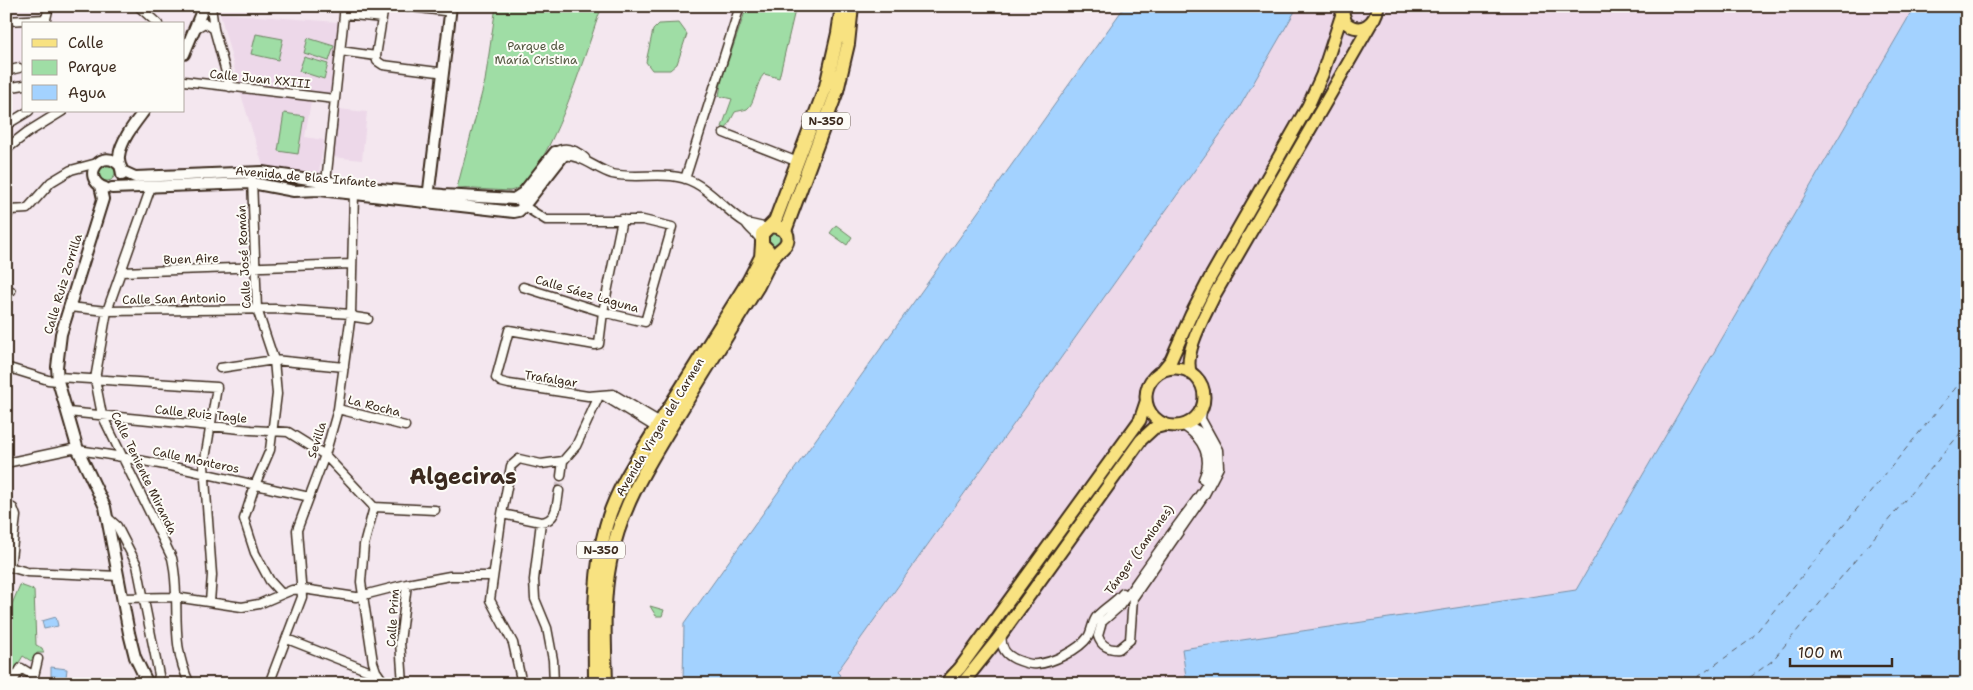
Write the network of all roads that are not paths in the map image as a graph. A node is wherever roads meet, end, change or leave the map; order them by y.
1 (49, 6) edge
2 (138, 6) edge
3 (384, 6) edge
4 (403, 6) edge
5 (740, 6) edge
6 (842, 6) edge
7 (852, 6) edge
8 (1379, 7) edge
9 (207, 8) edge
10 (447, 8) edge
11 (344, 10) edge
12 (1342, 10) edge
13 (382, 18) junction
14 (1373, 20) junction
15 (6, 21) edge
16 (156, 22) edge
17 (199, 26) junction
18 (214, 29) junction
19 (185, 45) edge
20 (340, 51) junction
21 (185, 52) edge
22 (376, 56) junction
23 (19, 68) dead end
24 (6, 70) edge
25 (438, 72) junction
26 (185, 81) edge
27 (22, 85) edge
28 (230, 87) junction
29 (6, 88) edge
30 (334, 98) junction
31 (26, 112) edge
32 (60, 112) edge
33 (137, 112) edge
34 (143, 112) edge
35 (6, 125) edge
36 (724, 133) dead end
37 (6, 149) edge
38 (559, 154) joint
39 (108, 159) junction
40 (798, 162) junction
41 (98, 163) junction
42 (80, 168) junction
43 (121, 169) junction
44 (252, 171) junction
45 (93, 177) junction
46 (685, 179) junction
47 (326, 182) junction
48 (252, 183) junction
49 (100, 186) junction
50 (152, 187) junction
51 (112, 188) junction
52 (354, 193) junction
53 (426, 197) junction
54 (102, 199) junction
55 (521, 202) junction
56 (622, 219) junction
57 (6, 220) edge
58 (746, 223) junction
59 (769, 227) junction
60 (785, 231) junction
61 (762, 242) junction
62 (779, 251) junction
63 (352, 264) junction
64 (255, 268) junction
65 (121, 272) junction
66 (523, 287) dead end
67 (69, 307) junction
68 (257, 309) junction
69 (107, 311) junction
70 (603, 312) junction
71 (351, 314) junction
72 (368, 319) dead end
73 (274, 360) junction
74 (6, 366) edge
75 (344, 367) junction
76 (220, 368) dead end
77 (1162, 371) junction
78 (1192, 374) junction
79 (58, 379) junction
80 (95, 379) junction
81 (601, 396) junction
82 (1146, 402) junction
83 (338, 409) junction
84 (1202, 409) junction
85 (68, 412) junction
86 (102, 415) junction
87 (1166, 425) junction
88 (1183, 425) junction
89 (211, 426) junction
90 (405, 426) dead end
91 (661, 428) junction
92 (274, 431) junction
93 (78, 450) junction
94 (324, 455) junction
95 (122, 456) junction
96 (563, 461) junction
97 (6, 463) edge
98 (205, 473) junction
99 (561, 476) tunnel mouth
100 (255, 485) junction
101 (559, 491) tunnel mouth
102 (309, 497) junction
103 (6, 505) edge
104 (374, 507) junction
105 (435, 510) dead end
106 (502, 514) junction
107 (107, 517) junction
108 (541, 522) junction
109 (8, 567) edge
110 (118, 576) junction
111 (493, 576) junction
112 (407, 584) junction
113 (303, 589) junction
114 (281, 593) junction
115 (362, 594) junction
116 (175, 597) junction
117 (122, 598) junction
118 (144, 598) junction
119 (210, 602) junction
120 (1002, 633) junction
121 (287, 639) junction
122 (38, 659) dead end
123 (376, 671) junction
124 (13, 683) edge
125 (148, 684) edge
126 (157, 684) edge
127 (190, 684) edge
128 (270, 684) edge
129 (385, 684) edge
130 (403, 684) edge
131 (522, 684) edge
132 (554, 684) edge
133 (595, 684) edge
134 (606, 684) edge
135 (945, 684) edge
136 (962, 684) edge

1 - 15 street
2 - 16 street
3 - 13 street
4 - 10 street
5 - 46 street
6 - 40 highway, N-350
7 - 60 highway, N-350
8 - 14 main road
9 - 17 main road
9 - 18 street
9 - 19 main road
10 - 25 main road
10 - 53 main road
11 - 13 street
11 - 20 street
12 - 14 main road
12 - 77 main road
13 - 22 street
14 - 78 main road
17 - 18 street
17 - 21 main road
18 - 28 street
20 - 22 street
20 - 30 street
22 - 25 street
23 - 24 street
25 - 53 main road
26 - 28 street, Calle Juan XXIII
27 - 29 street
28 - 30 street, Calle Juan XXIII
30 - 47 street
31 - 35 street
32 - 37 street
33 - 39 main road
34 - 43 main road
36 - 40 street
38 - 46 street
38 - 55 main road
39 - 41 main road
39 - 43 main road
40 - 59 highway, N-350
41 - 42 street
41 - 45 main road
42 - 45 street
42 - 57 street
43 - 44 main road, Avenida de Blas Infante
43 - 51 main road
44 - 47 main road, Avenida de Blas Infante
44 - 48 street, Calle José Román
45 - 49 main road
46 - 58 street
47 - 53 main road, Avenida de Blas Infante
48 - 50 main road, Avenida de Blas Infante
48 - 52 main road, Avenida de Blas Infante
48 - 64 street, Calle José Román
49 - 51 main road
49 - 54 main road, Calle Ruiz Zorrilla
50 - 51 main road, Avenida de Blas Infante
50 - 65 street, Calle Teniente Miranda
51 - 54 main road, Calle Ruiz Zorrilla
52 - 53 main road, Avenida de Blas Infante
52 - 63 street, Sevilla
53 - 55 main road, Avenida de Blas Infante
54 - 67 main road, Calle Ruiz Zorrilla
55 - 56 street
56 - 70 street
56 - 70 street, Calle Sáez Laguna
58 - 59 street
58 - 61 street
59 - 60 highway
59 - 61 highway, N-350
60 - 62 highway, N-350
61 - 62 highway
61 - 91 highway, Avenida Virgen del Carmen / N-350
62 - 91 highway, Avenida Virgen del Carmen / N-350
63 - 64 street, Buen Aire
63 - 71 street, Sevilla
64 - 65 street, Buen Aire
64 - 68 street, Calle José Román
65 - 69 street, Calle Teniente Miranda
66 - 70 street, Calle Sáez Laguna
67 - 69 street, Calle San Antonio
67 - 79 main road, Calle Ruiz Zorrilla
68 - 69 street, Calle San Antonio
68 - 71 street, Calle San Antonio
68 - 73 street, Calle José Román
69 - 80 street, Calle Teniente Miranda
70 - 81 street, Trafalgar
71 - 72 street, Calle San Antonio
71 - 75 street, Sevilla
73 - 75 street
73 - 76 street
73 - 92 street, Calle José Román
74 - 79 street
75 - 83 street, Sevilla
77 - 78 main road
77 - 82 main road
78 - 84 main road
79 - 80 street
79 - 85 main road, Calle Ruiz Zorrilla
80 - 86 street, Calle Teniente Miranda
80 - 89 street
81 - 91 street, Trafalgar
81 - 96 street
82 - 87 main road
82 - 135 main road
83 - 90 street, La Rocha
83 - 94 street, Sevilla
84 - 88 main road
84 - 88 street
85 - 86 street, Calle Ruiz Tagle
85 - 93 main road, Calle Ruiz Zorrilla
86 - 89 street, Calle Ruiz Tagle
86 - 95 street, Calle Teniente Miranda
87 - 88 main road
87 - 120 main road
88 - 120 street, Tánger (Camiones)
89 - 92 street, Calle Ruiz Tagle
89 - 98 street
91 - 133 highway, Avenida Virgen del Carmen / N-350
91 - 134 highway, Avenida Virgen del Carmen / N-350
92 - 94 street, Calle Ruiz Tagle
92 - 100 street, Calle José Román
93 - 95 street, Calle Monteros
93 - 97 street, Calle Monteros
93 - 107 main road, Calle Ruiz Zorrilla
94 - 102 street, Sevilla
94 - 104 street, Calle Ruiz Tagle
95 - 98 street, Calle Monteros
95 - 116 street, Calle Teniente Miranda
96 - 99 street
96 - 106 street
98 - 100 street, Calle Monteros
98 - 119 street
100 - 102 street, Calle Monteros
100 - 114 street, Calle José Román
101 - 108 street
102 - 113 street, Sevilla
103 - 109 street
104 - 105 street
104 - 115 street
106 - 108 street
106 - 111 street
107 - 110 main road, Calle Ruiz Zorrilla
107 - 118 street
108 - 132 street
109 - 110 street
110 - 117 main road, Calle Ruiz Zorrilla
111 - 112 street
111 - 131 street
112 - 115 street
112 - 130 street, Calle Prim
113 - 114 street
113 - 115 street
113 - 121 street, Sevilla
114 - 119 street
115 - 123 street
116 - 118 street
116 - 119 street
116 - 127 street, Calle Teniente Miranda
117 - 118 street
117 - 125 main road, Calle Ruiz Zorrilla
118 - 126 street
120 - 136 main road
121 - 123 street
121 - 128 street, Sevilla
122 - 124 street
123 - 129 street

